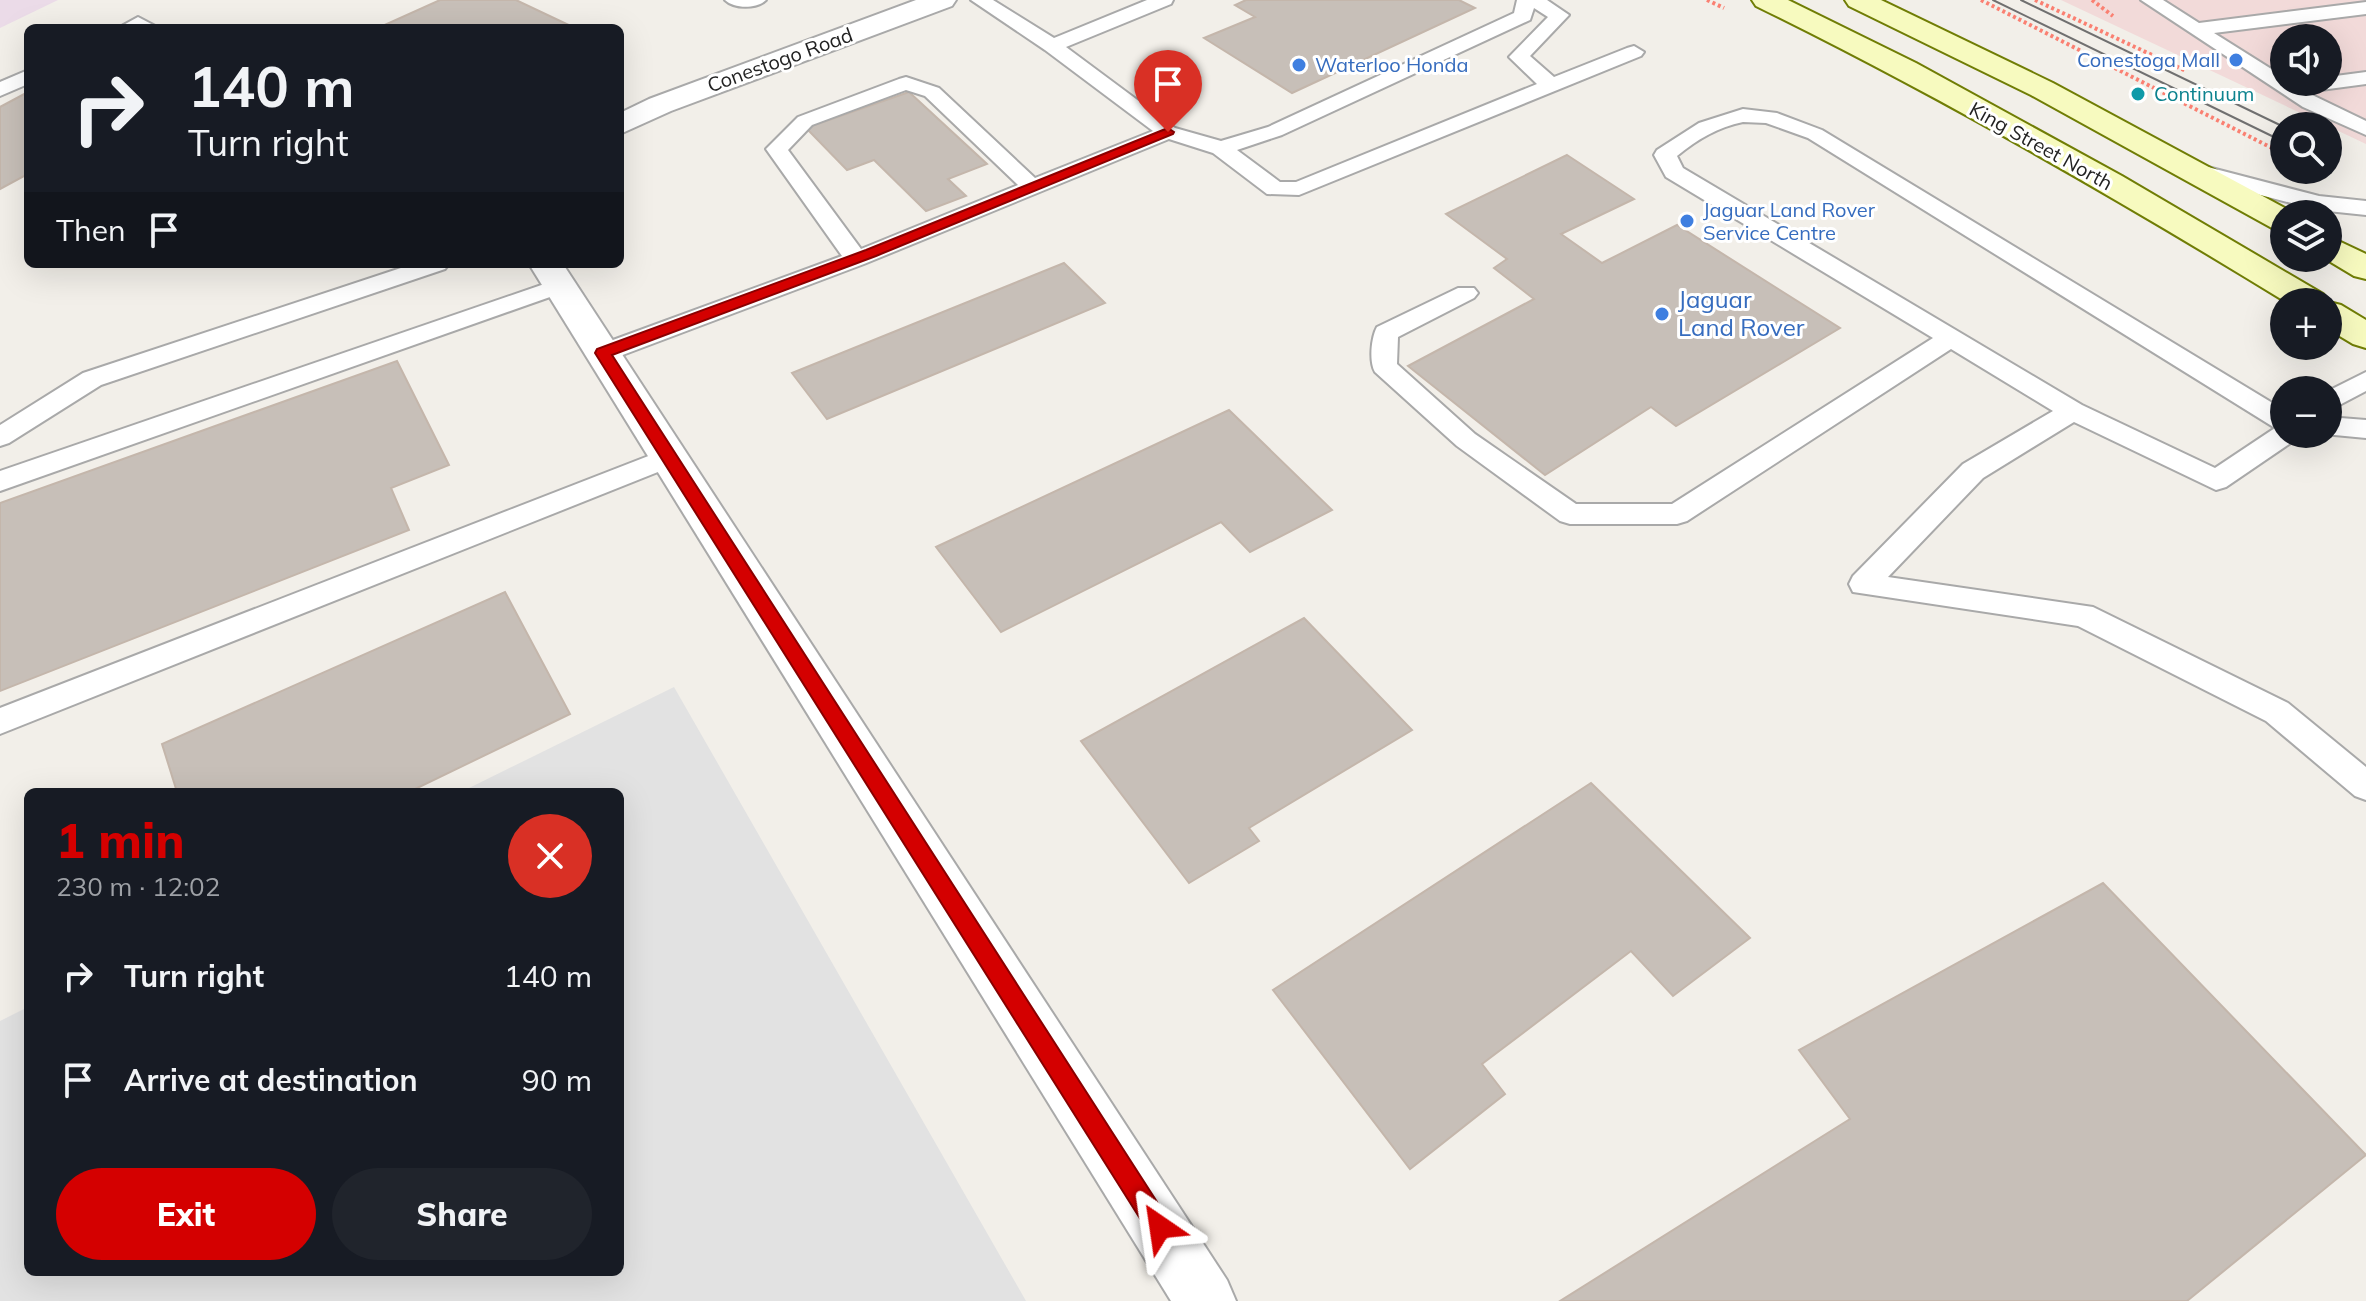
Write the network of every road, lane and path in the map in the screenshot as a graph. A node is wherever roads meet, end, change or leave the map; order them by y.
1 (734, 0) edge
2 (757, 0) edge
3 (980, 0) edge
4 (1164, 0) edge
5 (1526, 0) edge
6 (1534, 0) edge
7 (1766, 0) edge
8 (1859, 0) edge
9 (1981, 0) edge
10 (2035, 0) edge
11 (2092, 0) edge
12 (2150, 0) edge
13 (921, 3) edge
14 (2366, 8) edge
15 (2113, 16) dead end
16 (2196, 29) junction
17 (1052, 46) junction
18 (1634, 52) dead end
19 (2195, 75) dead end
20 (24, 78) edge
21 (2270, 78) edge
22 (2366, 78) edge
23 (2342, 81) edge
24 (1551, 86) junction
25 (0, 90) edge
26 (2299, 96) edge
27 (624, 123) edge
28 (2366, 129) edge
29 (1168, 132) junction
30 (2270, 147) edge
31 (1221, 148) junction
32 (2197, 171) junction
33 (1032, 187) junction
34 (2366, 208) edge
35 (2270, 213) edge
36 (2342, 254) edge
37 (856, 259) junction
38 (425, 268) edge
39 (2366, 268) edge
40 (552, 275) edge
41 (2288, 288) edge
42 (1466, 293) dead end
43 (2342, 321) edge
44 (2366, 336) edge
45 (1950, 338) junction
46 (603, 353) junction
47 (2366, 380) edge
48 (2342, 394) edge
49 (2073, 411) junction
50 (2270, 413) edge
51 (2342, 427) edge
52 (2366, 429) edge
53 (0, 437) edge
54 (2270, 445) edge
55 (669, 457) junction
56 (0, 481) edge
57 (0, 721) edge
58 (2366, 786) edge
59 (1206, 1301) edge

1 - 2 lane
3 - 17 lane
4 - 17 lane
5 - 31 lane
6 - 24 lane
7 - 41 main road, King Street North
8 - 32 main road, King Street North
9 - 30 path
10 - 19 path
11 - 15 path
12 - 16 lane
13 - 27 street, Conestogo Road
14 - 16 lane
16 - 21 lane
17 - 29 lane
18 - 24 lane
20 - 25 lane
22 - 23 lane
24 - 31 lane
26 - 28 lane
29 - 31 lane
29 - 33 lane
32 - 34 lane
32 - 35 main road, King Street North
33 - 37 lane
33 - 37 lane
36 - 39 main road
37 - 46 lane
38 - 53 lane
40 - 46 street
40 - 56 lane
42 - 45 lane
43 - 44 main road
45 - 49 lane
45 - 50 lane
46 - 55 street
47 - 48 lane
49 - 54 lane
49 - 58 lane
51 - 52 lane
55 - 57 lane
55 - 59 street

